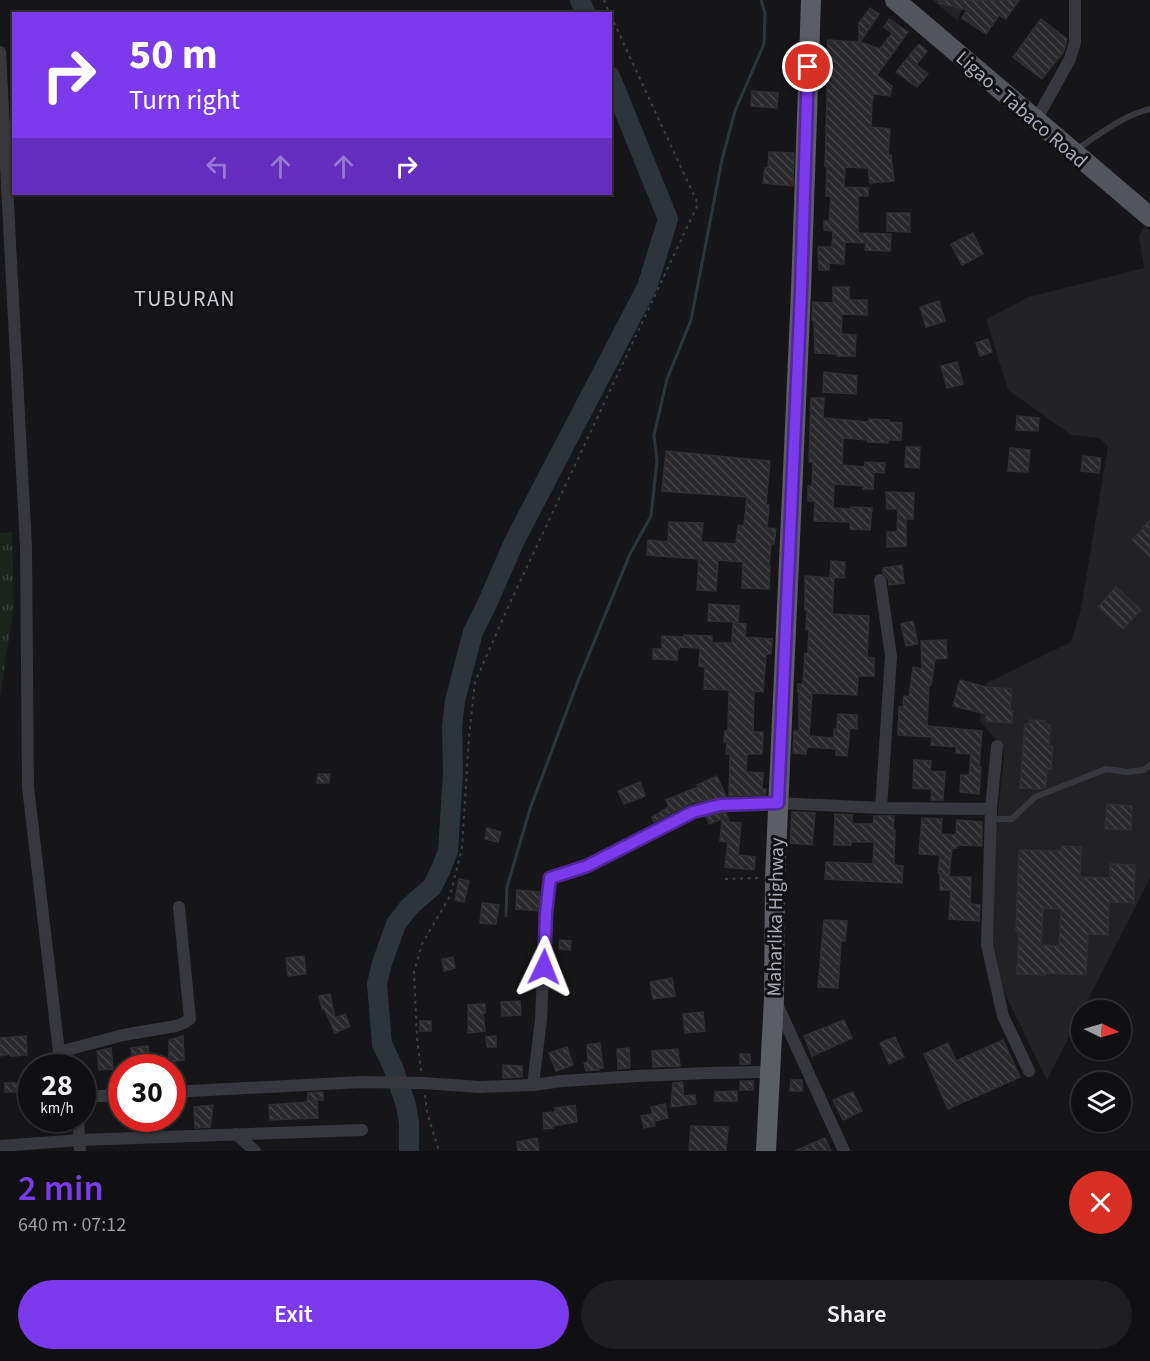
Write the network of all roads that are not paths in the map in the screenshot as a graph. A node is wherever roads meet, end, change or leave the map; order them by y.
1 (811, 0) edge
2 (895, 0) edge
3 (1075, 0) edge
4 (0, 52) edge
5 (1150, 109) edge
6 (1036, 120) junction
7 (1074, 152) junction
8 (1150, 217) edge
9 (880, 580) dead end
10 (998, 746) dead end
11 (1150, 765) edge
12 (778, 803) junction
13 (881, 808) junction
14 (991, 814) junction
15 (179, 907) dead end
16 (774, 998) junction
17 (59, 1052) joint
18 (1029, 1071) dead end
19 (770, 1072) junction
20 (533, 1085) junction
21 (186, 1091) edge
22 (362, 1130) dead end
23 (236, 1134) junction
24 (80, 1145) edge
25 (0, 1146) edge
26 (255, 1151) edge
27 (766, 1151) edge
28 (844, 1151) edge

1 - 12 highway, Maharlika Highway
2 - 6 main road, Ligao - Tabaco Road
3 - 6 street
4 - 17 street
5 - 7 lane
6 - 7 main road, Ligao - Tabaco Road
7 - 8 main road, Ligao - Tabaco Road
9 - 13 street
10 - 14 street
11 - 14 lane
12 - 13 street
12 - 16 highway, Maharlika Highway
12 - 20 street
13 - 14 street
14 - 18 street
15 - 17 street
16 - 19 highway, Maharlika Highway
16 - 28 street
19 - 20 street
19 - 27 highway, Maharlika Highway
20 - 21 street
22 - 23 street
23 - 24 street
23 - 26 street
24 - 25 street

